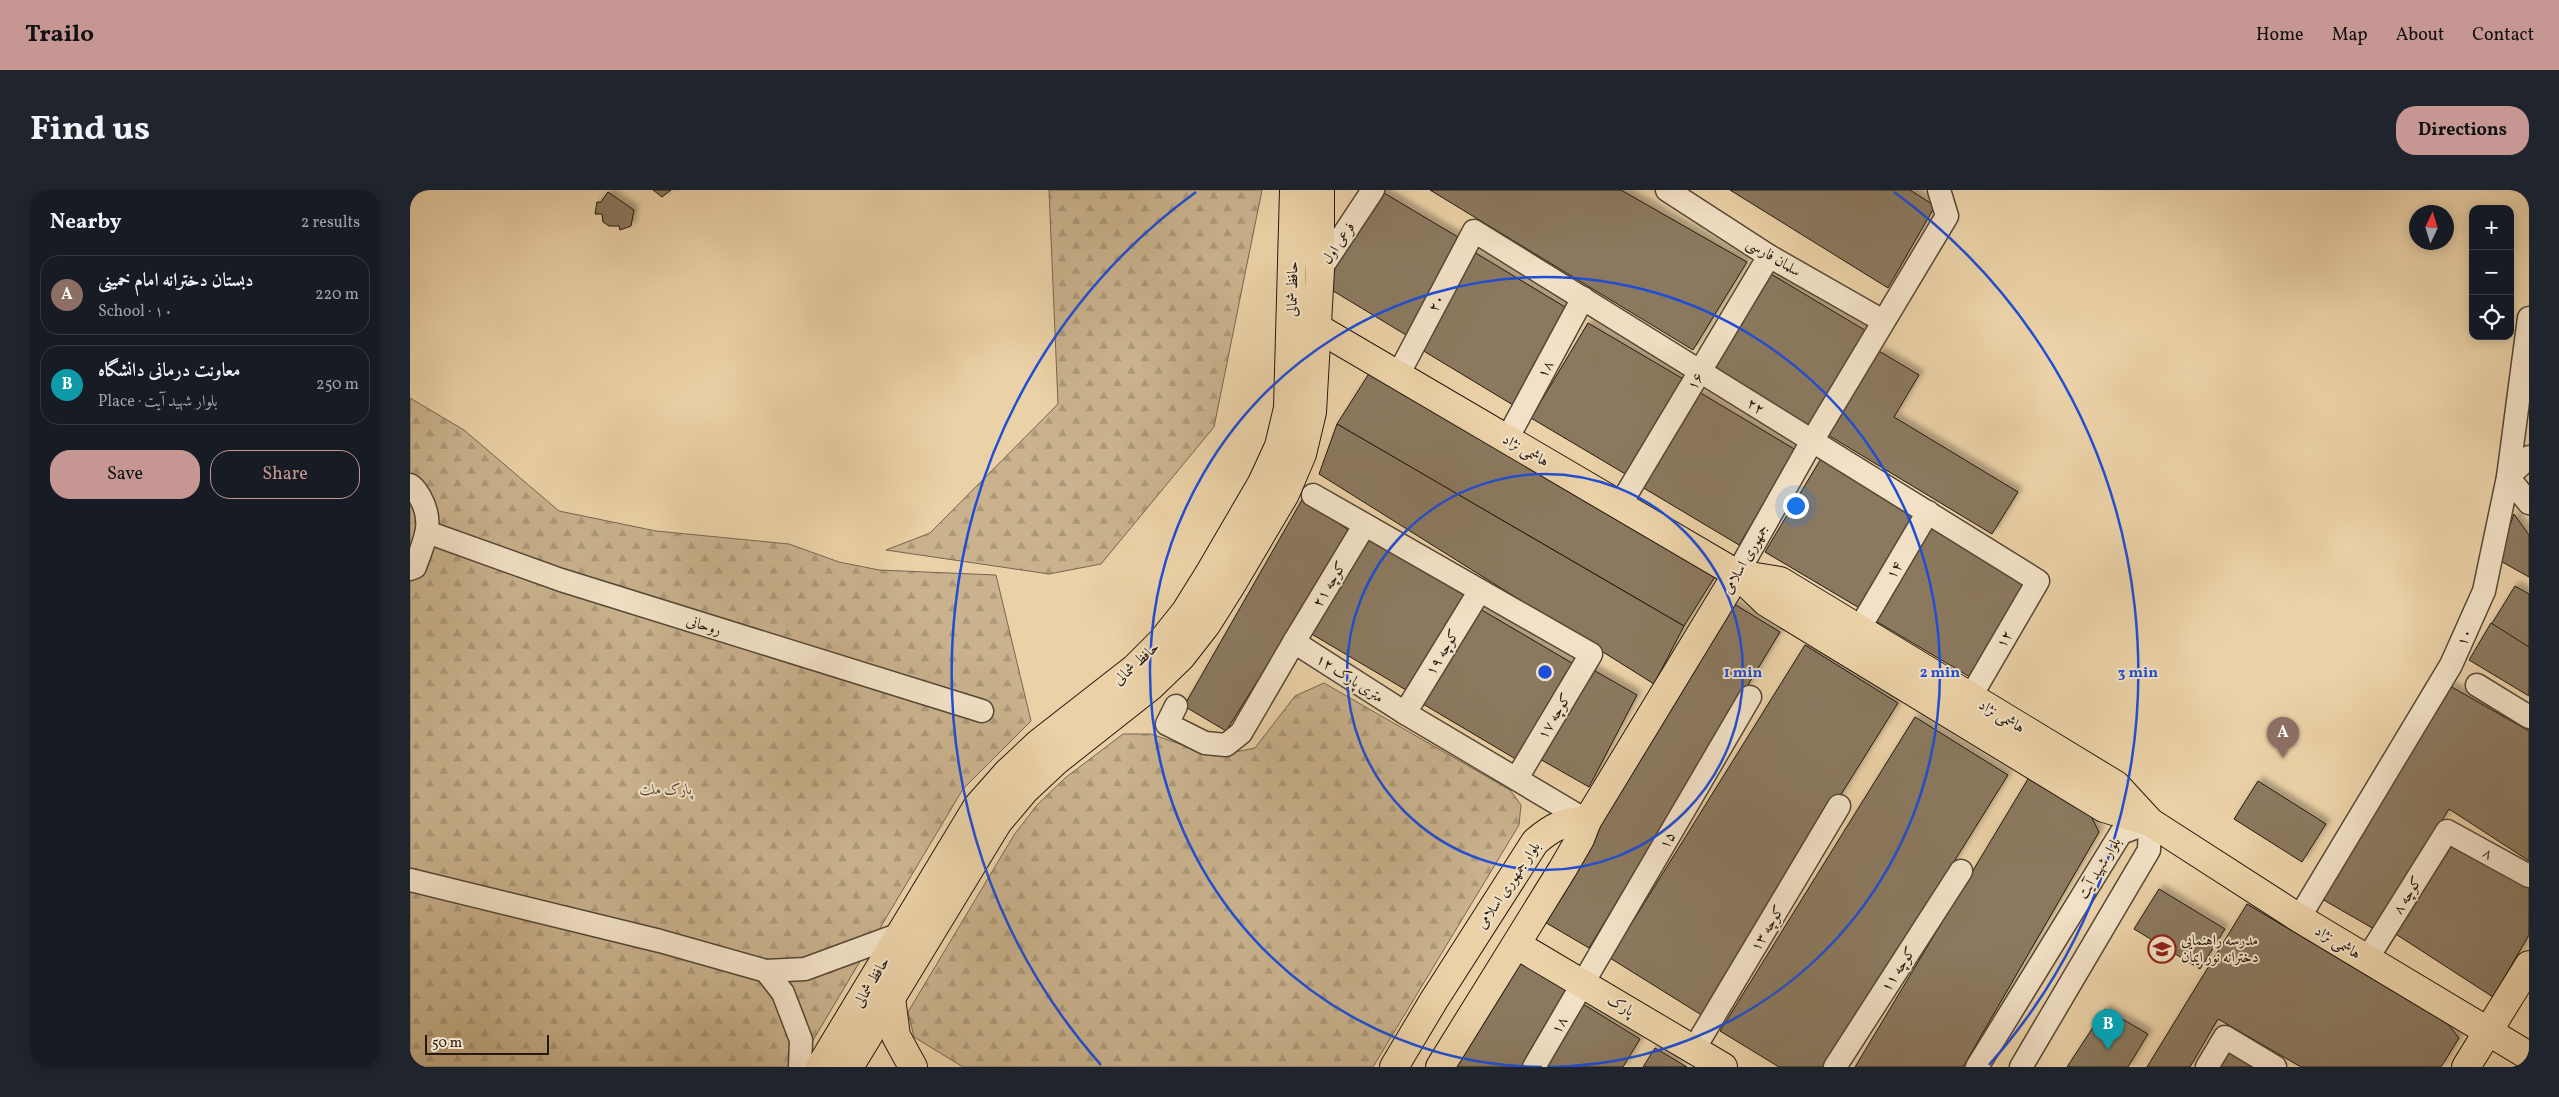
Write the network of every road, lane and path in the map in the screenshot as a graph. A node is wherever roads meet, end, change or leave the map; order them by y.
1 (1294, 190) edge
2 (1320, 190) edge
3 (1373, 190) edge
4 (1939, 190) edge
5 (1671, 191) edge
6 (1474, 231) joint
7 (1769, 256) junction
8 (1320, 270) junction
9 (1583, 298) junction
10 (2529, 318) edge
11 (1883, 321) junction
12 (1316, 327) junction
13 (1700, 372) junction
14 (1398, 375) junction
15 (1507, 439) junction
16 (1812, 441) junction
17 (2529, 457) edge
18 (2508, 477) junction
19 (410, 485) edge
20 (1313, 496) dead end
21 (2529, 503) edge
22 (1620, 505) junction
23 (1928, 512) junction
24 (1364, 526) junction
25 (428, 532) junction
26 (410, 569) edge
27 (1737, 574) junction
28 (2038, 581) joint
29 (1479, 592) junction
30 (1859, 629) junction
31 (1294, 642) junction
32 (2477, 685) dead end
33 (1971, 696) junction
34 (1750, 697) dead end
35 (1176, 706) dead end
36 (982, 711) dead end
37 (1405, 713) junction
38 (2529, 717) edge
39 (1517, 778) junction
40 (1839, 806) dead end
41 (1586, 821) junction
42 (2150, 822) junction
43 (2446, 831) joint
44 (1962, 871) dead end
45 (2529, 876) edge
46 (410, 880) edge
47 (2299, 918) junction
48 (900, 934) junction
49 (1517, 945) junction
50 (2367, 959) junction
51 (2529, 965) edge
52 (766, 971) junction
53 (1583, 983) junction
54 (891, 998) junction
55 (2488, 1032) junction
56 (1694, 1049) junction
57 (2529, 1056) edge
58 (800, 1067) edge
59 (820, 1067) edge
60 (849, 1067) edge
61 (913, 1067) edge
62 (1394, 1067) edge
63 (1440, 1067) edge
64 (1534, 1067) edge
65 (1723, 1067) edge
66 (1835, 1067) edge
67 (1977, 1067) edge
68 (2021, 1067) edge
69 (2207, 1067) edge
70 (2275, 1067) edge
71 (2466, 1067) edge

1 - 48 main road, حافظ شمالی
2 - 8 main road, حافظ شمالی
3 - 8 street, فرعی اول
4 - 11 street, جمهوری اسلامی
5 - 7 street, سلمان فارسی
6 - 9 street, ۲۲
6 - 14 street, ۲۰
7 - 11 street, سلمان فارسی
7 - 13 street, ۱۶
8 - 12 main road, حافظ شمالی
9 - 13 street, ۲۲
9 - 15 street, ۱۸
10 - 18 street, ۱۰
11 - 16 street, جمهوری اسلامی
12 - 14 main road, هاشمی نژاد
12 - 54 main road, حافظ شمالی
13 - 16 street, ۲۲
13 - 22 street, ۱۶
14 - 15 main road, هاشمی نژاد
15 - 22 main road, هاشمی نژاد
16 - 23 street, ۲۲
16 - 27 street, جمهوری اسلامی
17 - 18 street
18 - 21 street
18 - 47 street, ۱۰
19 - 25 street
20 - 24 street
22 - 27 main road, هاشمی نژاد
23 - 28 street, ۲۲
23 - 30 street, ۱۴
24 - 29 street
24 - 31 street, کوچه ۲۱
25 - 26 street
25 - 36 street, روحانی
27 - 30 main road, هاشمی نژاد
27 - 41 main road, جمهوری اسلامی
27 - 42 main road, هاشمی نژاد
28 - 33 street, ۱۲
29 - 37 street, کوچه ۱۹
29 - 39 street, کوچه ۱۷
30 - 33 main road, هاشمی نژاد
31 - 35 street
31 - 37 street, ۱۲ متری پارک
32 - 38 street
33 - 42 main road, هاشمی نژاد
34 - 53 street, ۱۵
37 - 39 street, ۱۲ متری پارک
39 - 41 street, ۱۲ متری پارک
40 - 56 street, کوچه ۱۳
41 - 49 main road
41 - 62 main road, بلوار جمهوری اسلامی
42 - 47 main road, هاشمی نژاد
42 - 67 street, بلوار شهید آیت
42 - 68 street
43 - 45 street, ۸
43 - 50 street, کوچه ۸
44 - 66 street, کوچه ۱۱
46 - 52 street
47 - 50 main road, هاشمی نژاد
48 - 52 street
48 - 59 main road, حافظ شمالی
49 - 53 main road, پارک
49 - 63 main road
50 - 55 main road, هاشمی نژاد
51 - 55 main road
52 - 58 street
53 - 56 main road, پارک
53 - 64 street, ۱۸
54 - 60 main road, حافظ شمالی
54 - 61 main road
55 - 57 main road, هاشمی نژاد
55 - 71 main road
56 - 65 main road, پارک
69 - 70 street

